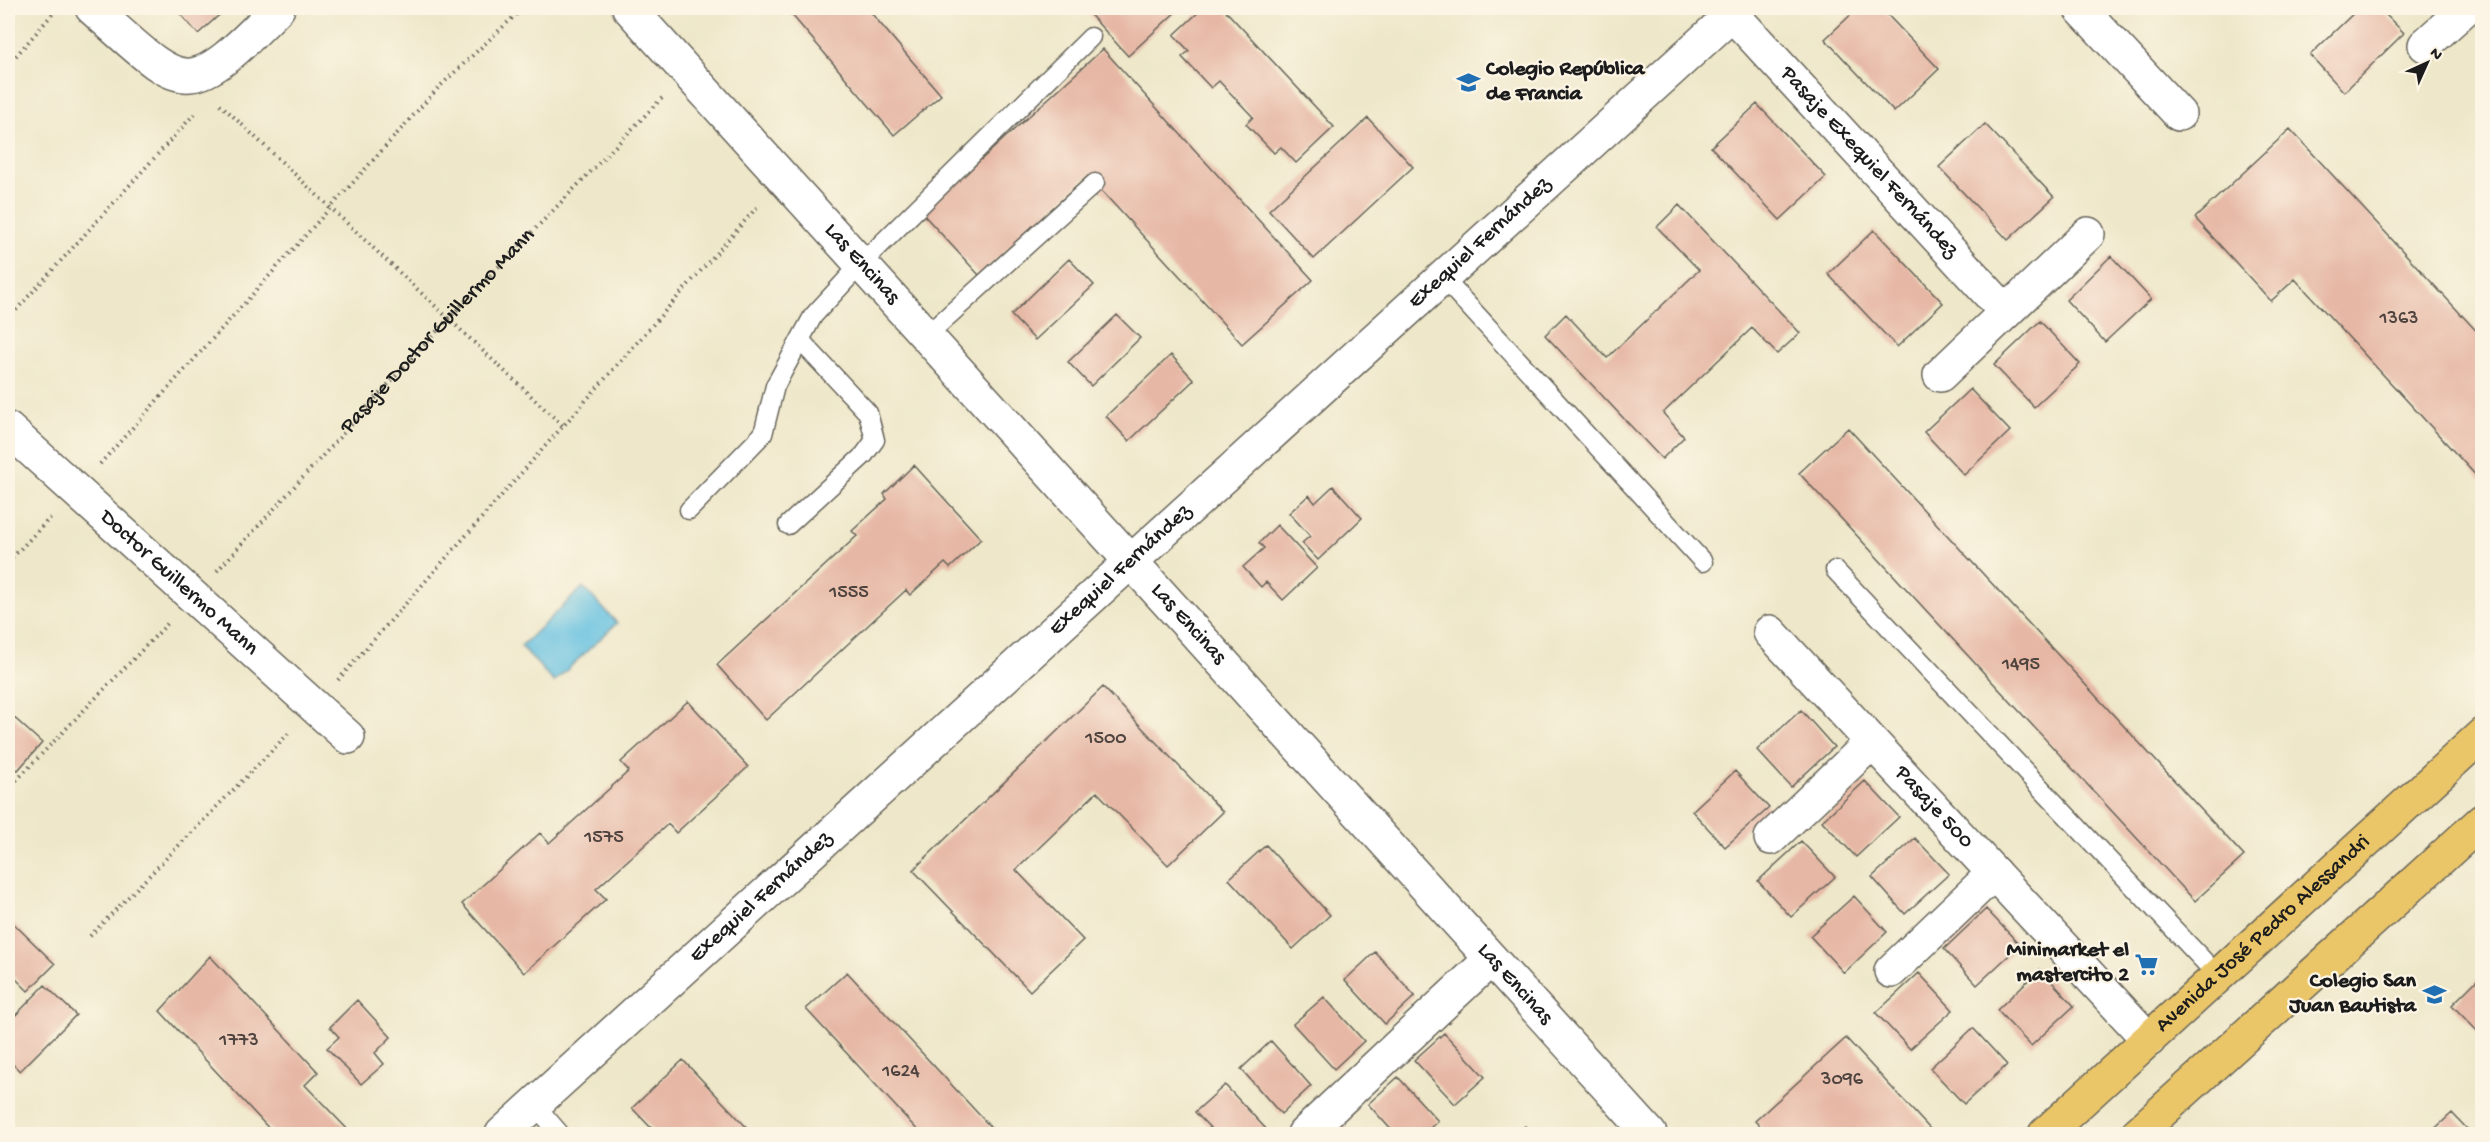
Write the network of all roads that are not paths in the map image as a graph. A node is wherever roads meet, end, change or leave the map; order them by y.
1 (92, 8) edge
2 (278, 8) edge
3 (629, 8) edge
4 (2080, 8) edge
5 (2466, 8) edge
6 (1735, 11) edge
7 (1091, 37) dead end
8 (2425, 45) dead end
9 (2179, 114) dead end
10 (1095, 183) dead end
11 (2088, 234) dead end
12 (861, 264) junction
13 (1443, 278) junction
14 (2006, 312) junction
15 (926, 336) junction
16 (800, 340) junction
17 (1940, 375) dead end
18 (8, 429) edge
19 (689, 510) dead end
20 (788, 525) dead end
21 (1703, 562) dead end
22 (1132, 563) junction
23 (1835, 570) dead end
24 (1770, 632) dead end
25 (2482, 735) edge
26 (348, 737) dead end
27 (1872, 742) junction
28 (2482, 820) edge
29 (1771, 838) dead end
30 (1994, 873) junction
31 (1491, 959) junction
32 (1891, 971) dead end
33 (2218, 976) junction
34 (2149, 1040) junction
35 (535, 1105) junction
36 (2149, 1130) edge
37 (502, 1134) edge
38 (560, 1134) edge
39 (1304, 1134) edge
40 (1650, 1134) edge
41 (2045, 1134) edge

1 - 2 street
3 - 12 street, Las Encinas
4 - 9 street
5 - 8 street
6 - 13 street, Exequiel Fernández
6 - 14 street, Pasaje Exequiel Fernández
7 - 12 lane
10 - 15 lane
11 - 14 street
12 - 15 street, Las Encinas
12 - 16 lane
13 - 21 lane
13 - 22 street, Exequiel Fernández
14 - 17 street
15 - 22 street, Las Encinas
16 - 19 lane
16 - 20 lane
18 - 26 street, Doctor Guillermo Mann
22 - 31 street, Las Encinas
22 - 35 street, Exequiel Fernández
23 - 33 lane
24 - 27 street, Pasaje 500
25 - 33 main road, Avenida José Pedro Alessandri
27 - 29 street
27 - 30 street, Pasaje 500
28 - 36 main road
30 - 32 street
30 - 34 street, Pasaje 500
31 - 39 street
31 - 40 street, Las Encinas
33 - 34 main road, Avenida José Pedro Alessandri
34 - 41 main road, Avenida José Pedro Alessandri
35 - 37 street, Exequiel Fernández
35 - 38 lane

